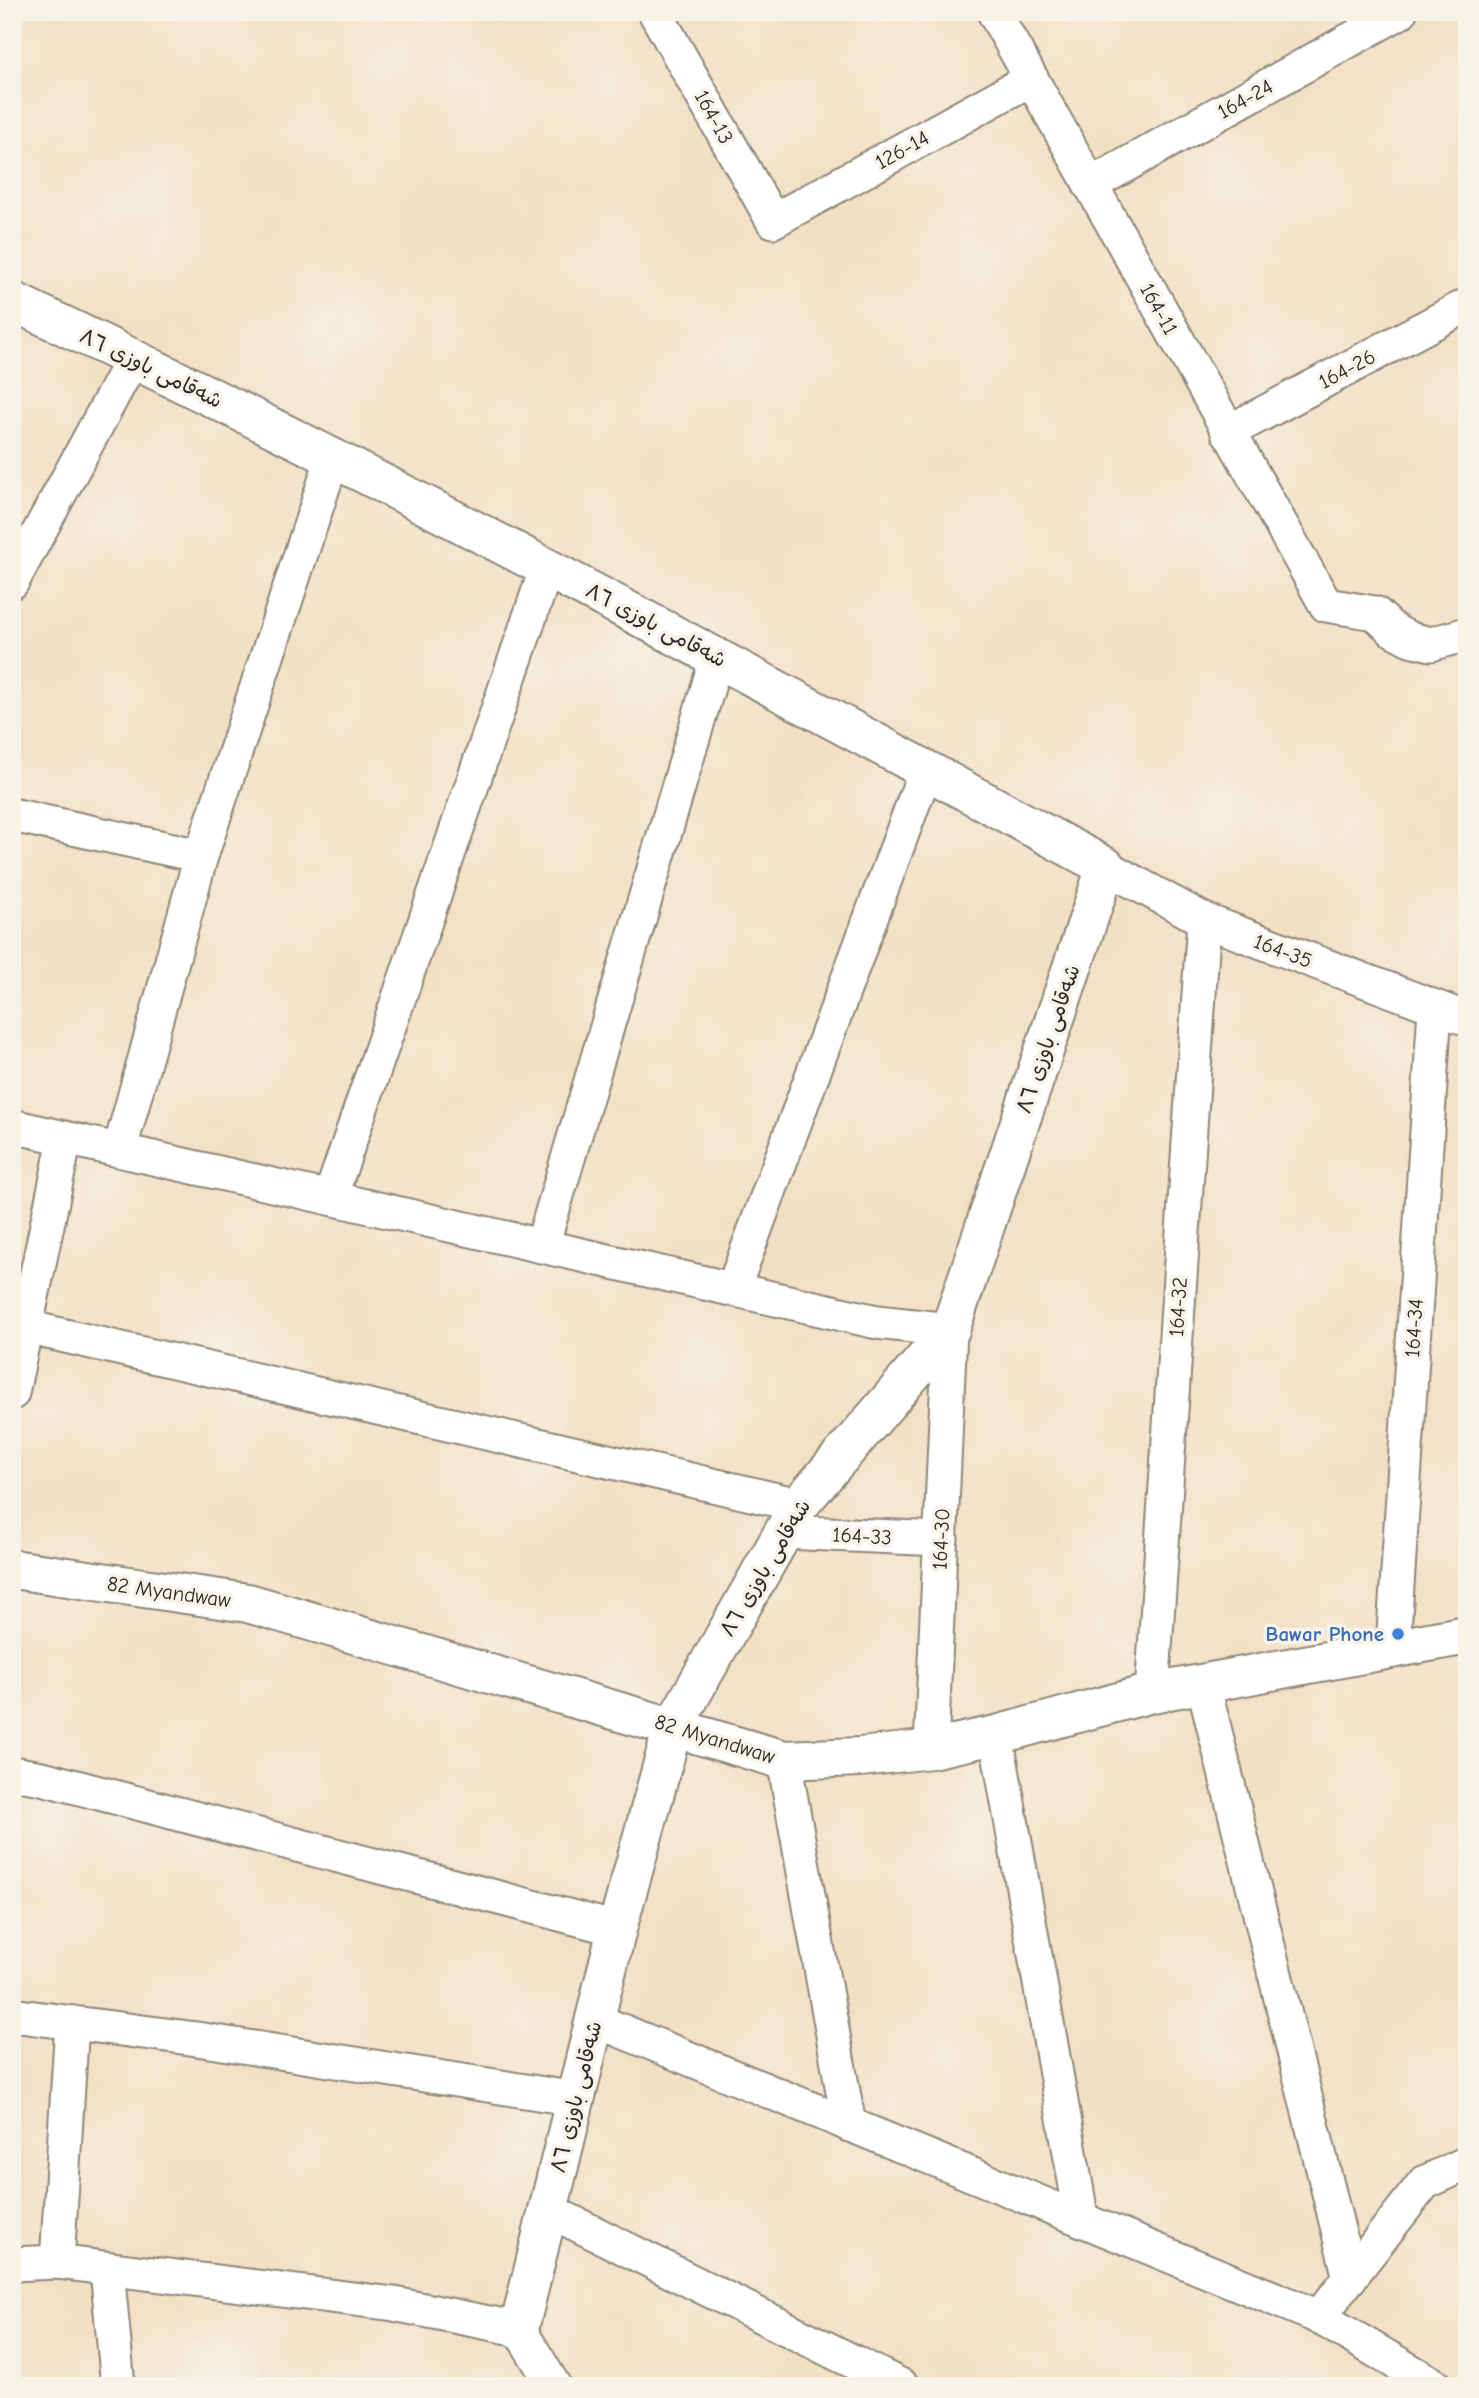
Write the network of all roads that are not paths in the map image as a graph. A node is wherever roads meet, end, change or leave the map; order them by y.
1 (655, 12) edge
2 (994, 12) edge
3 (1400, 12) edge
4 (1031, 79) junction
5 (1090, 185) junction
6 (773, 221) joint
7 (12, 301) edge
8 (1467, 305) edge
9 (134, 358) junction
10 (1228, 432) junction
11 (333, 457) junction
12 (547, 567) junction
13 (12, 582) edge
14 (1467, 634) edge
15 (717, 657) junction
16 (926, 769) junction
17 (12, 815) edge
18 (201, 856) junction
19 (1106, 867) junction
20 (1204, 920) junction
21 (1436, 1009) junction
22 (1467, 1019) edge
23 (12, 1126) edge
24 (65, 1139) junction
25 (120, 1149) junction
26 (330, 1198) junction
27 (542, 1246) junction
28 (733, 1289) junction
29 (26, 1327) junction
30 (950, 1330) junction
31 (12, 1393) edge
32 (791, 1519) junction
33 (941, 1539) junction
34 (12, 1569) edge
35 (1466, 1639) edge
36 (1393, 1647) junction
37 (1203, 1683) junction
38 (1152, 1693) junction
39 (673, 1727) junction
40 (996, 1735) junction
41 (931, 1749) junction
42 (784, 1760) junction
43 (12, 1773) edge
44 (617, 1929) junction
45 (12, 2015) edge
46 (595, 2020) junction
47 (72, 2022) junction
48 (576, 2099) junction
49 (849, 2125) junction
50 (1467, 2163) edge
51 (548, 2210) junction
52 (1082, 2220) junction
53 (57, 2262) junction
54 (12, 2264) edge
55 (107, 2269) junction
56 (1350, 2278) junction
57 (1319, 2317) junction
58 (519, 2329) junction
59 (118, 2386) edge
60 (554, 2386) edge
61 (902, 2386) edge
62 (1436, 2386) edge

1 - 6 street, 164-13
2 - 4 street, 164-11
3 - 5 street, 164-24
4 - 5 street, 164-11
4 - 6 street, 126-14
5 - 10 street, 164-11
7 - 9 street, شەقامی باوزی ٨٦
8 - 10 street, 164-26
9 - 11 street, شەقامی باوزی ٨٦
9 - 13 street
10 - 14 street, 164-11
11 - 12 street, شەقامی باوزی ٨٦
11 - 18 street
12 - 15 street, شەقامی باوزی ٨٦
12 - 26 street
15 - 16 street, شەقامی باوزی ٨٦
15 - 27 street
16 - 19 street, شەقامی باوزی ٨٦
16 - 28 street
17 - 18 street
18 - 25 street
19 - 20 street, 164-35
19 - 30 street, شەقامی باوزی ٨٦
20 - 21 street, 164-35
20 - 38 street, 164-32
21 - 22 street, 164-35
21 - 36 street, 164-34
23 - 24 street
24 - 25 street
24 - 29 street
25 - 26 street
26 - 27 street
27 - 28 street
28 - 30 street
29 - 31 street
29 - 32 street, 164-33
30 - 32 street, شەقامی باوزی ٨٦
30 - 33 street, 164-30
32 - 33 street, 164-33
32 - 39 street, شەقامی باوزی ٨٦
33 - 41 street, 164-30
34 - 39 street, 82 Myandwaw
35 - 36 street, 82 Myandwaw
36 - 37 street, 82 Myandwaw
37 - 38 street, 82 Myandwaw
37 - 56 street
38 - 40 street, 82 Myandwaw
39 - 42 street, 82 Myandwaw
39 - 44 street, شەقامی باوزی ٨٦
40 - 41 street, 82 Myandwaw
40 - 52 street
41 - 42 street, 82 Myandwaw
42 - 49 street
43 - 44 street
44 - 46 street, شەقامی باوزی ٨٦
45 - 47 street
46 - 48 street, شەقامی باوزی ٨٦
46 - 49 street
47 - 48 street
47 - 53 street
48 - 51 street, شەقامی باوزی ٨٦
49 - 52 street
50 - 56 street
51 - 58 street, شەقامی باوزی ٨٦
51 - 61 street
52 - 57 street
53 - 54 street
53 - 55 street
55 - 58 street
55 - 59 street
56 - 57 street
57 - 62 street
58 - 60 street

